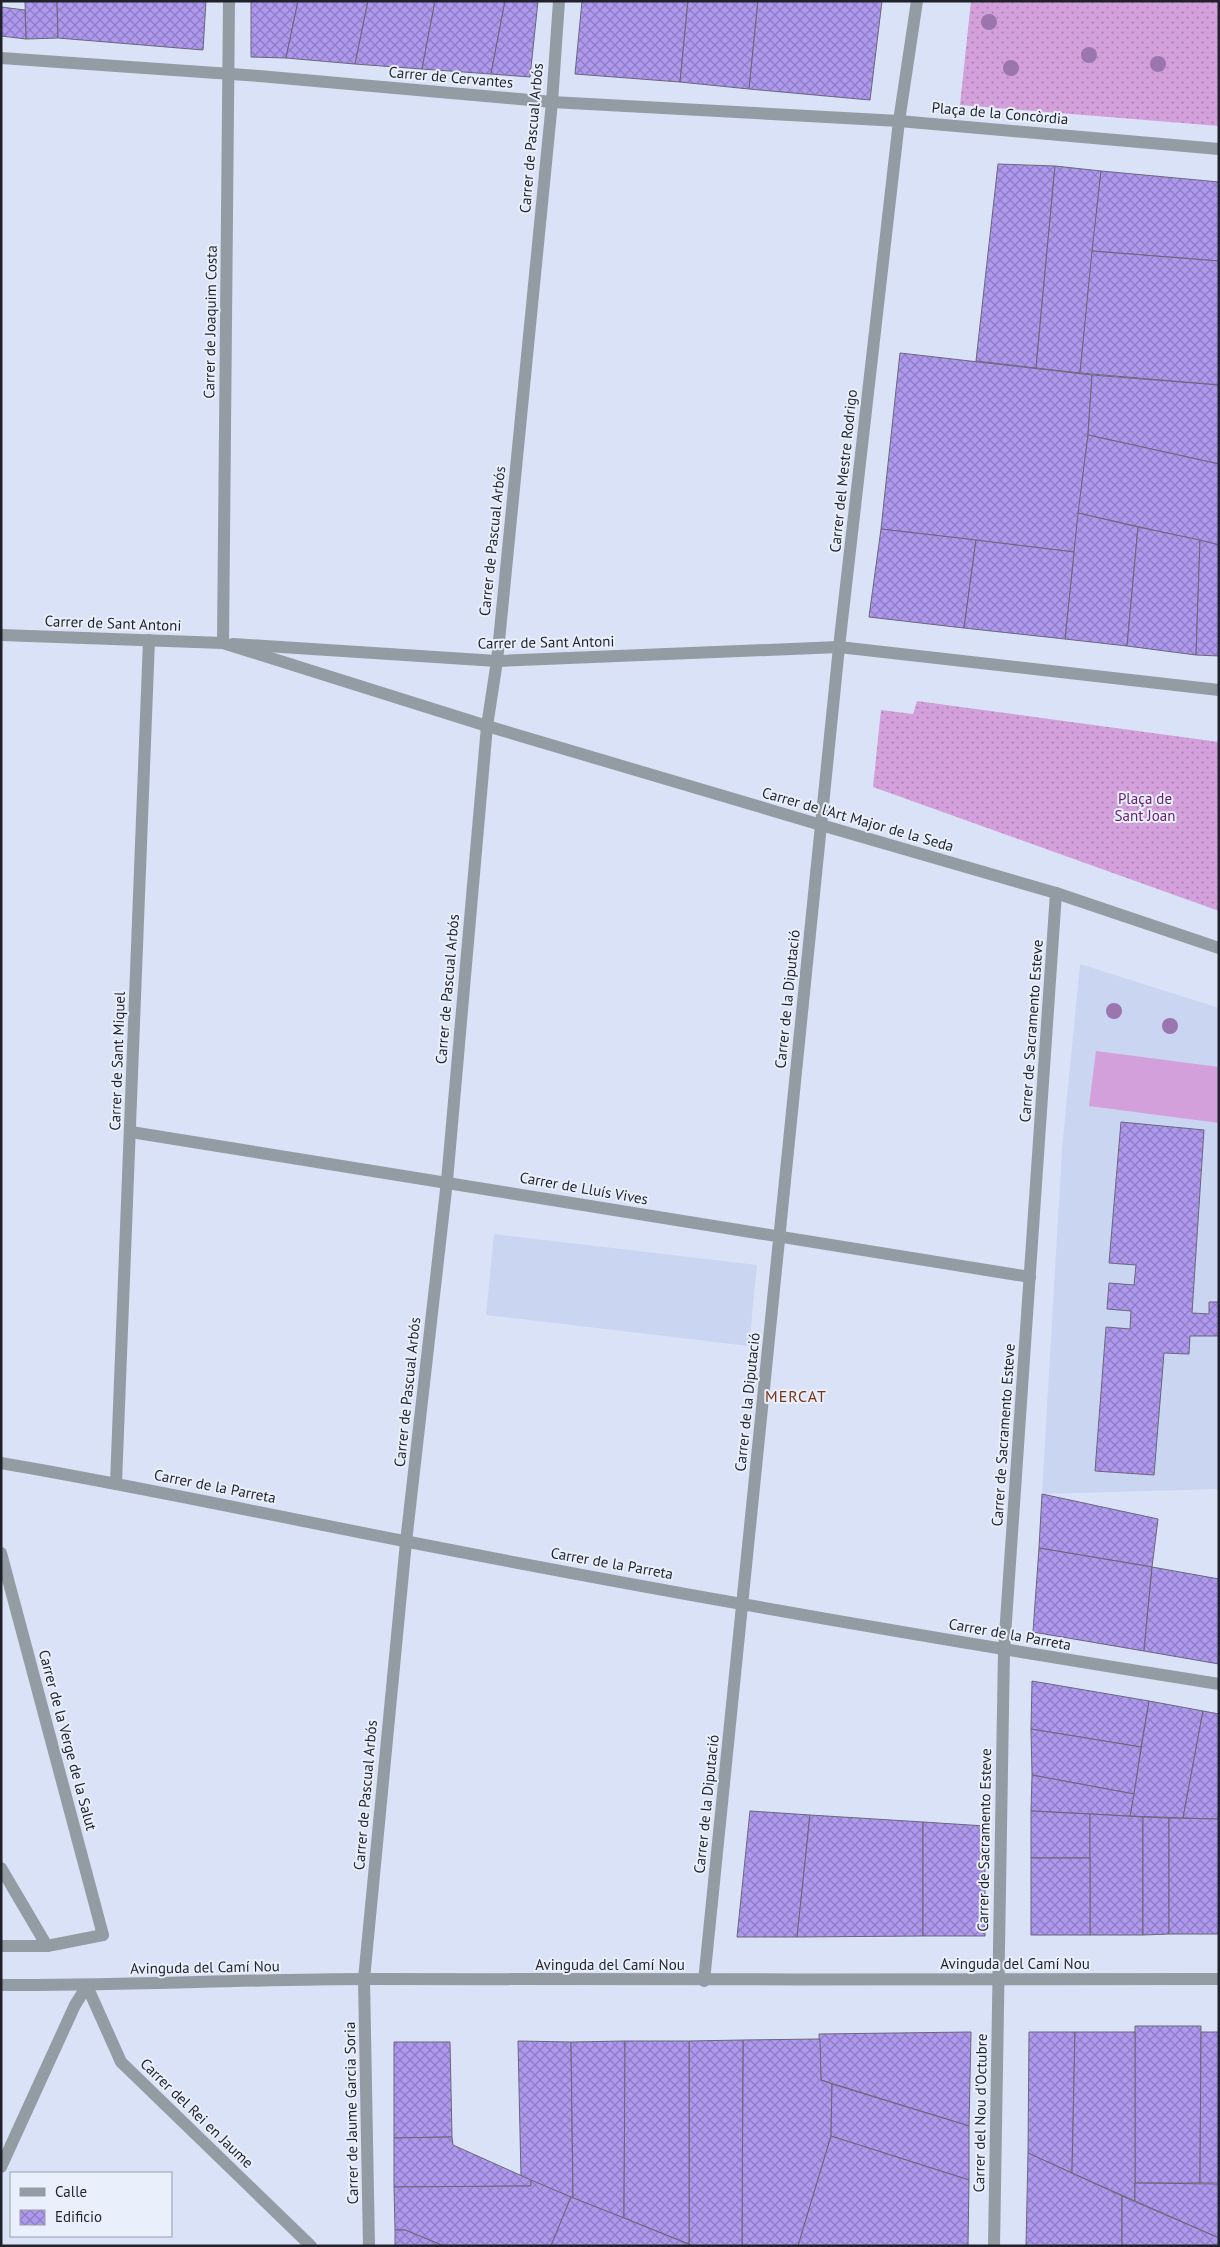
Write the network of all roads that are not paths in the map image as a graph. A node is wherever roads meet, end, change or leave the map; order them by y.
1 (229, 1) edge
2 (559, 1) edge
3 (917, 1) edge
4 (1, 58) edge
5 (228, 73) junction
6 (552, 102) junction
7 (899, 121) junction
8 (1219, 149) edge
9 (1, 635) edge
10 (149, 640) junction
11 (223, 643) junction
12 (840, 647) junction
13 (497, 662) junction
14 (1219, 690) edge
15 (487, 726) junction
16 (821, 825) junction
17 (1056, 893) junction
18 (1219, 948) edge
19 (131, 1132) junction
20 (447, 1181) junction
21 (779, 1238) junction
22 (1030, 1278) junction
23 (1, 1463) edge
24 (116, 1483) junction
25 (406, 1542) junction
26 (1, 1553) edge
27 (744, 1604) junction
28 (1004, 1650) junction
29 (1219, 1684) edge
30 (1, 1868) edge
31 (1, 1946) edge
32 (47, 1946) junction
33 (1219, 1978) edge
34 (364, 1979) junction
35 (998, 1980) junction
36 (704, 1981) junction
37 (1, 1985) edge
38 (87, 1986) junction
39 (1, 2167) edge
40 (311, 2246) edge
41 (369, 2246) edge
42 (994, 2246) edge

1 - 5 street, Carrer de Joaquim Costa
2 - 6 street, Carrer de Pascual Arbós
3 - 7 street
4 - 5 street, Carrer de Cervantes
5 - 6 street, Carrer de Cervantes
5 - 11 street, Carrer de Joaquim Costa
6 - 7 street, Carrer de Cervantes
6 - 13 street, Carrer de Pascual Arbós
7 - 8 street, Plaça de la Concòrdia
7 - 12 street, Carrer del Mestre Rodrigo
9 - 10 street, Carrer de Sant Antoni
10 - 11 street, Carrer de Sant Antoni
10 - 19 street, Carrer de Sant Miquel
11 - 13 street, Carrer de Sant Antoni
11 - 15 street, Carrer de Sant Antoni
12 - 13 street, Carrer de Sant Antoni
12 - 14 street
12 - 16 street, Carrer del Mestre Rodrigo
13 - 15 street, Carrer de Pascual Arbós
15 - 16 street, Carrer de l'Art Major de la Seda
15 - 20 street, Carrer de Pascual Arbós
16 - 17 street, Carrer de l'Art Major de la Seda
16 - 21 street, Carrer de la Diputació
17 - 18 street, Carrer de l'Art Major de la Seda
17 - 22 street, Carrer de Sacramento Esteve
19 - 20 street, Carrer de Lluís Vives
19 - 24 street, Carrer de Sant Miquel
20 - 21 street, Carrer de Lluís Vives
20 - 25 street, Carrer de Pascual Arbós
21 - 22 street, Carrer de Lluís Vives
21 - 27 street, Carrer de la Diputació
22 - 28 street, Carrer de Sacramento Esteve
23 - 24 street, Carrer de la Parreta
24 - 25 street, Carrer de la Parreta
25 - 27 street, Carrer de la Parreta
25 - 34 street, Carrer de Pascual Arbós
26 - 32 street, Carrer de la Verge de la Salut
27 - 28 street, Carrer de la Parreta
27 - 36 street, Carrer de la Diputació
28 - 29 street, Carrer de la Parreta
28 - 35 street, Carrer de Sacramento Esteve
30 - 32 street
31 - 32 street
33 - 35 street, Avinguda del Camí Nou
34 - 36 street, Avinguda del Camí Nou
34 - 38 street, Avinguda del Camí Nou
34 - 41 street, Carrer de Jaume Garcia Soria
35 - 36 street, Avinguda del Camí Nou
35 - 42 street, Carrer del Nou d'Octubre
37 - 38 street, Avinguda del Camí Nou
38 - 39 street
38 - 40 street, Carrer del Rei en Jaume

